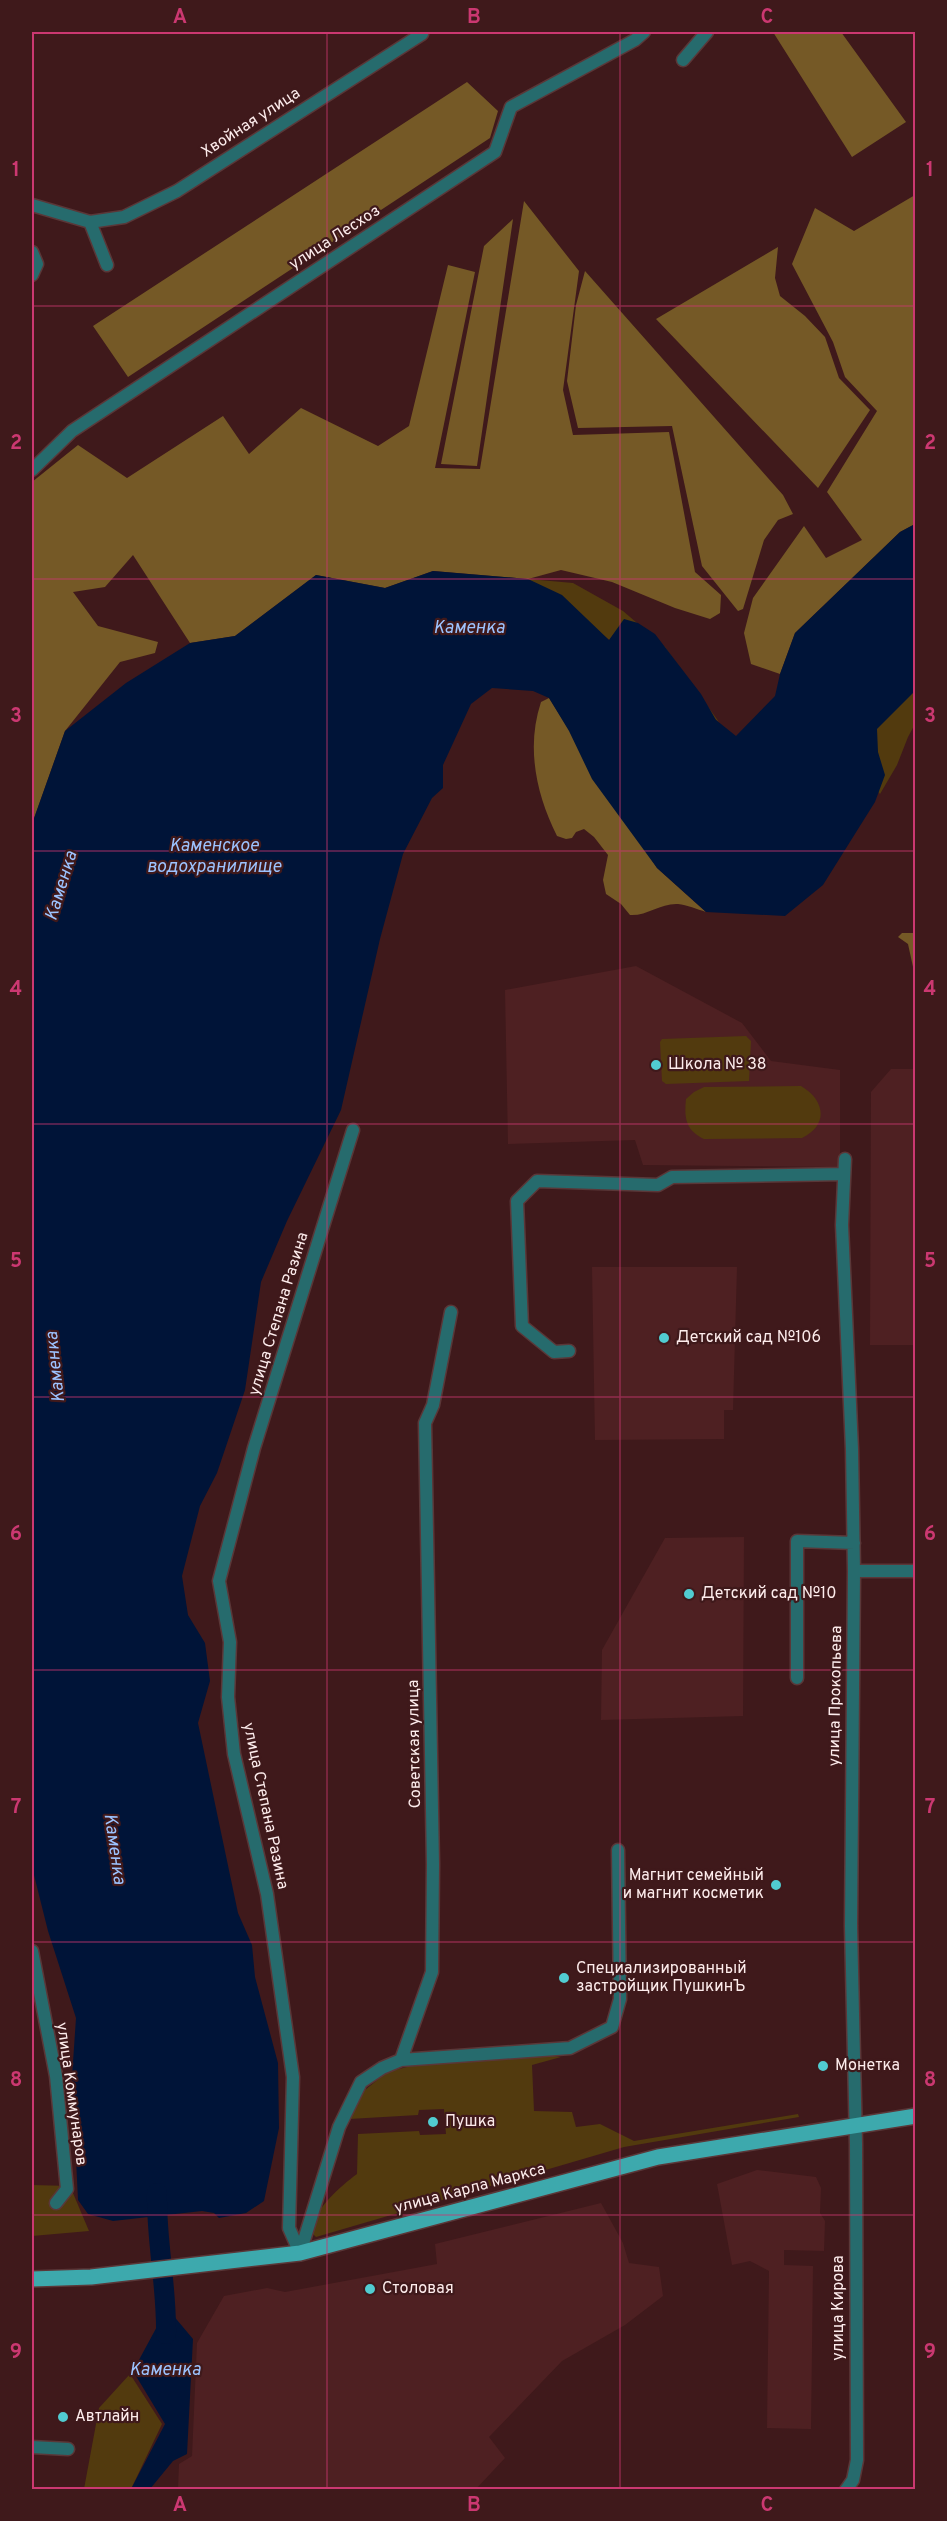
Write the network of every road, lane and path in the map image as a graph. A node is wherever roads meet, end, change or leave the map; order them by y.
1 (645, 32) edge
2 (707, 32) edge
3 (422, 34) dead end
4 (683, 60) dead end
5 (32, 205) edge
6 (90, 222) junction
7 (32, 252) edge
8 (106, 265) dead end
9 (32, 276) edge
10 (32, 470) edge
11 (353, 1130) dead end
12 (845, 1160) dead end
13 (844, 1174) junction
14 (451, 1312) dead end
15 (569, 1351) dead end
16 (854, 1542) junction
17 (915, 1570) edge
18 (854, 1571) junction
19 (797, 1678) dead end
20 (618, 1850) dead end
21 (32, 1951) edge
22 (401, 2060) junction
23 (915, 2116) edge
24 (855, 2124) junction
25 (56, 2203) dead end
26 (300, 2253) junction
27 (32, 2279) edge
28 (32, 2447) edge
29 (69, 2449) dead end
30 (846, 2490) edge

1 - 10 street, улица Лесхоз
2 - 4 street
3 - 6 street, Хвойная улица
5 - 6 street
6 - 8 street
7 - 9 street
11 - 26 street, улица Степана Разина
12 - 13 street, улица Прокопьева
13 - 15 street
13 - 16 street, улица Прокопьева
14 - 22 street, Советская улица
16 - 18 street, улица Прокопьева
16 - 19 street
17 - 18 street
18 - 24 street, улица Прокопьева
20 - 22 street
21 - 25 street, улица Коммунаров
22 - 26 street
23 - 24 main road, улица Карла Маркса
24 - 26 main road, улица Карла Маркса
24 - 30 street, улица Кирова
26 - 27 main road, улица Карла Маркса
28 - 29 street

